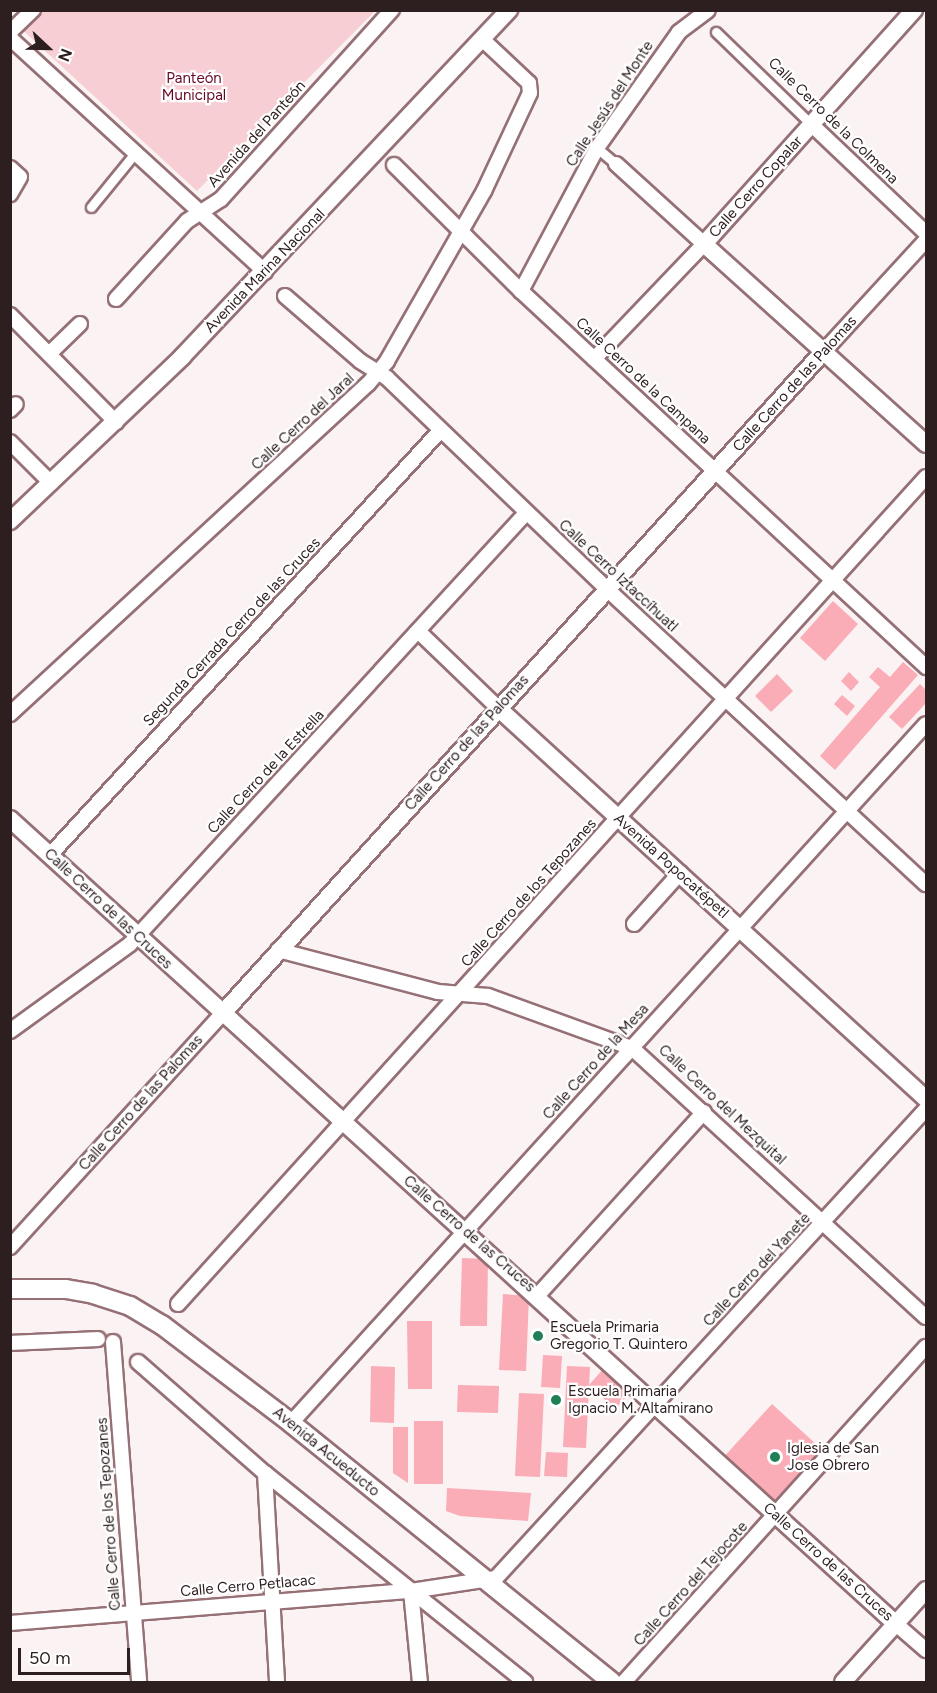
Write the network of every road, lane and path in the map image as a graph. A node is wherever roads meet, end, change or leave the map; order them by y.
1 (33, 10) edge
2 (392, 10) edge
3 (509, 10) edge
4 (914, 10) edge
5 (700, 13) edge
6 (10, 32) edge
7 (716, 32) dead end
8 (10, 38) edge
9 (483, 40) junction
10 (812, 125) junction
11 (597, 148) junction
12 (135, 153) junction
13 (616, 164) joint
14 (394, 165) dead end
15 (15, 173) edge
16 (10, 194) edge
17 (91, 207) dead end
18 (201, 211) junction
19 (460, 229) junction
20 (927, 233) edge
21 (927, 240) edge
22 (704, 243) junction
23 (265, 272) junction
24 (521, 291) junction
25 (285, 296) dead end
26 (116, 299) dead end
27 (10, 315) edge
28 (80, 324) dead end
29 (825, 350) junction
30 (49, 354) junction
31 (594, 359) junction
32 (378, 373) junction
33 (116, 422) junction
34 (439, 432) junction
35 (10, 442) edge
36 (927, 444) edge
37 (715, 471) junction
38 (927, 477) edge
39 (51, 483) junction
40 (526, 513) junction
41 (10, 521) edge
42 (835, 580) junction
43 (608, 590) junction
44 (418, 631) junction
45 (927, 667) edge
46 (727, 699) junction
47 (498, 708) junction
48 (10, 714) edge
49 (927, 724) edge
50 (847, 812) junction
51 (618, 819) junction
52 (11, 821) edge
53 (50, 855) junction
54 (680, 873) junction
55 (927, 884) edge
56 (634, 924) dead end
57 (739, 928) junction
58 (137, 936) junction
59 (278, 950) junction
60 (461, 992) junction
61 (222, 1014) junction
62 (10, 1031) edge
63 (632, 1048) junction
64 (927, 1099) edge
65 (927, 1109) edge
66 (704, 1112) junction
67 (344, 1122) junction
68 (824, 1222) junction
69 (464, 1232) junction
70 (10, 1247) edge
71 (10, 1289) edge
72 (538, 1295) junction
73 (178, 1304) dead end
74 (927, 1317) edge
75 (98, 1339) dead end
76 (113, 1342) dead end
77 (10, 1343) edge
78 (927, 1347) edge
79 (138, 1362) dead end
80 (657, 1404) junction
81 (291, 1423) junction
82 (264, 1473) junction
83 (775, 1515) junction
84 (488, 1582) junction
85 (927, 1590) edge
86 (411, 1591) junction
87 (270, 1600) junction
88 (132, 1612) junction
89 (10, 1623) edge
90 (896, 1624) junction
91 (927, 1650) edge
92 (139, 1683) edge
93 (277, 1683) edge
94 (420, 1683) edge
95 (525, 1683) edge
96 (612, 1683) edge
97 (624, 1683) edge
98 (843, 1683) edge

1 - 6 street
2 - 18 street, Avenida del Panteón
3 - 9 street, Avenida Marina Nacional
4 - 10 street, Calle Cerro Copalar
5 - 11 street, Calle Jesús del Monte
7 - 10 street, Calle Cerro de la Colmena
8 - 12 street
9 - 19 street, Calle Cerro del Jaral
9 - 23 street, Avenida Marina Nacional
10 - 20 street, Calle Cerro de la Colmena
10 - 22 street, Calle Cerro Copalar
11 - 13 street
11 - 24 street, Calle Jesús del Monte
12 - 17 street
12 - 18 street
13 - 22 street
14 - 19 street, Calle Cerro de la Campana
15 - 16 street
18 - 23 street
18 - 26 street, Avenida del Panteón
19 - 24 street, Calle Cerro de la Campana
19 - 32 street, Calle Cerro del Jaral
21 - 29 street, Calle Cerro de las Palomas
22 - 29 street
22 - 31 street, Calle Cerro Copalar
23 - 33 street, Avenida Marina Nacional
24 - 31 street, Calle Cerro de la Campana
25 - 32 street, Calle Cerro Iztaccíhuatl
27 - 30 street
28 - 30 street
29 - 36 street
29 - 37 street, Calle Cerro de las Palomas
30 - 33 street
31 - 37 street, Calle Cerro de la Campana
32 - 34 street, Calle Cerro Iztaccíhuatl
32 - 48 street, Calle Cerro del Jaral
33 - 39 street, Avenida Marina Nacional
34 - 40 street, Calle Cerro Iztaccíhuatl
34 - 53 street, Segunda Cerrada Cerro de las Cruces
35 - 39 street
37 - 42 street, Calle Cerro de la Campana
37 - 43 street, Calle Cerro de las Palomas
38 - 42 street, Calle Cerro de los Tepozanes
39 - 41 street, Avenida Marina Nacional
40 - 43 street, Calle Cerro Iztaccíhuatl
40 - 44 street, Calle Cerro de la Estrella
42 - 45 street, Calle Cerro de la Campana
42 - 46 street, Calle Cerro de los Tepozanes
43 - 46 street, Calle Cerro Iztaccíhuatl
43 - 47 street, Calle Cerro de las Palomas
44 - 47 street, Avenida Popocatépetl
44 - 58 street, Calle Cerro de la Estrella
46 - 50 street, Calle Cerro Iztaccíhuatl
46 - 51 street, Calle Cerro de los Tepozanes
47 - 51 street, Avenida Popocatépetl
47 - 59 street, Calle Cerro de las Palomas
49 - 50 street, Calle Cerro de la Mesa
50 - 55 street, Calle Cerro Iztaccíhuatl
50 - 57 street, Calle Cerro de la Mesa
51 - 54 street, Avenida Popocatépetl
51 - 60 street, Calle Cerro de los Tepozanes
52 - 53 street, Calle Cerro de las Cruces
53 - 58 street, Calle Cerro de las Cruces
54 - 56 street
54 - 57 street, Avenida Popocatépetl
57 - 63 street, Calle Cerro de la Mesa
57 - 64 street, Avenida Popocatépetl
58 - 61 street, Calle Cerro de las Cruces
58 - 62 street, Calle Cerro de la Estrella
59 - 60 street, Calle Cerro del Mezquital
59 - 61 street, Calle Cerro de las Palomas
60 - 63 street, Calle Cerro del Mezquital
60 - 67 street, Calle Cerro de los Tepozanes
61 - 67 street, Calle Cerro de las Cruces
61 - 70 street, Calle Cerro de las Palomas
63 - 66 street, Calle Cerro del Mezquital
63 - 69 street, Calle Cerro de la Mesa
65 - 68 street, Calle Cerro del Yanete
66 - 68 street, Calle Cerro del Mezquital
66 - 72 street
67 - 69 street, Calle Cerro de las Cruces
67 - 73 street, Calle Cerro de los Tepozanes
68 - 74 street, Calle Cerro del Mezquital
68 - 80 street, Calle Cerro del Yanete
69 - 72 street, Calle Cerro de las Cruces
69 - 81 street, Calle Cerro de la Mesa
71 - 81 main road, Avenida Acueducto
72 - 80 street, Calle Cerro de las Cruces
75 - 77 street
76 - 88 street, Calle Cerro de los Tepozanes
78 - 83 street, Calle Cerro del Tejocote
79 - 82 street
80 - 83 street, Calle Cerro de las Cruces
80 - 84 street, Calle Cerro del Yanete
81 - 84 main road, Avenida Acueducto
82 - 86 street
82 - 87 street
83 - 90 street, Calle Cerro de las Cruces
83 - 97 street, Calle Cerro del Tejocote
84 - 86 street, Calle Cerro Petlacac
84 - 96 main road, Avenida Acueducto
85 - 90 street
86 - 87 street, Calle Cerro Petlacac
86 - 94 street
86 - 95 street
87 - 88 street, Calle Cerro Petlacac
87 - 93 street
88 - 89 street, Calle Cerro Petlacac
88 - 92 street, Calle Cerro de los Tepozanes
90 - 91 street, Calle Cerro de las Cruces
90 - 98 street

